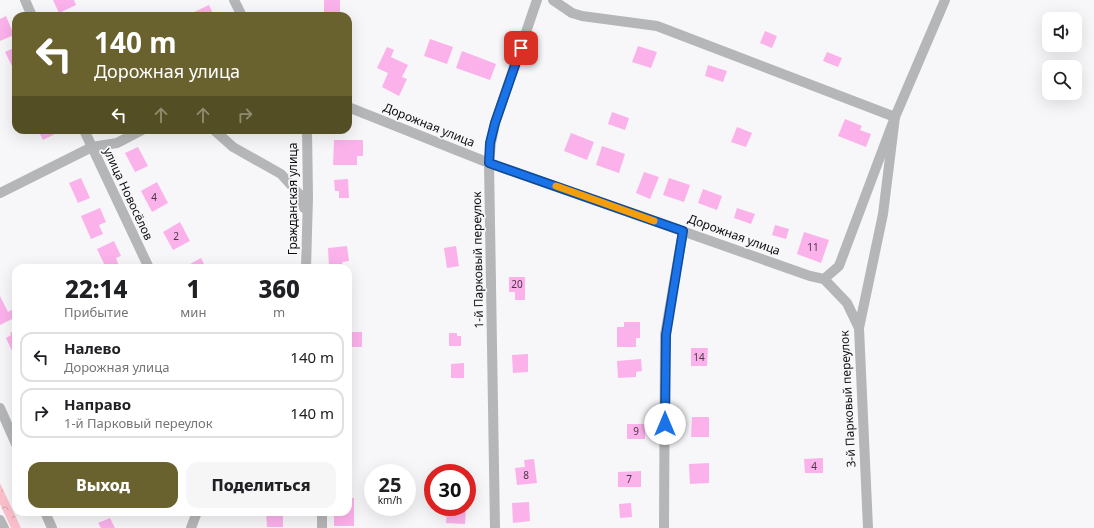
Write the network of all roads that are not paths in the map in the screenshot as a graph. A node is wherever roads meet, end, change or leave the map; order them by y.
1 (25, 0) edge
2 (234, 0) edge
3 (537, 0) edge
4 (553, 0) edge
5 (944, 0) edge
6 (30, 12) edge
7 (240, 12) edge
8 (352, 109) edge
9 (895, 117) junction
10 (86, 134) edge
11 (134, 134) edge
12 (218, 134) edge
13 (307, 134) edge
14 (92, 147) junction
15 (489, 163) junction
16 (0, 193) edge
17 (306, 220) junction
18 (683, 231) junction
19 (147, 264) edge
20 (306, 264) edge
21 (824, 279) junction
22 (859, 328) junction
23 (0, 408) edge
24 (12, 435) edge
25 (47, 516) edge
26 (196, 516) edge
27 (322, 516) edge
28 (0, 520) edge
29 (4, 528) edge
30 (52, 528) edge
31 (191, 528) edge
32 (322, 528) edge
33 (495, 528) edge
34 (664, 528) edge
35 (868, 528) edge

1 - 6 street
2 - 7 street
3 - 15 street, 1-й Парковый переулок
4 - 9 street
5 - 9 street
8 - 15 street, Дорожная улица
9 - 21 street
9 - 22 street
10 - 14 street, улица Новосёлов
11 - 14 street
12 - 17 street
13 - 17 street, Гражданская улица
14 - 16 street
14 - 19 street, улица Новосёлов
15 - 18 street, Дорожная улица
15 - 33 street, 1-й Парковый переулок
17 - 20 street, Гражданская улица
18 - 21 street, Дорожная улица
18 - 34 street
21 - 22 street, 3-й Парковый переулок
22 - 35 street, 3-й Парковый переулок
23 - 24 street
25 - 30 street
26 - 31 street
27 - 32 street
28 - 29 street

